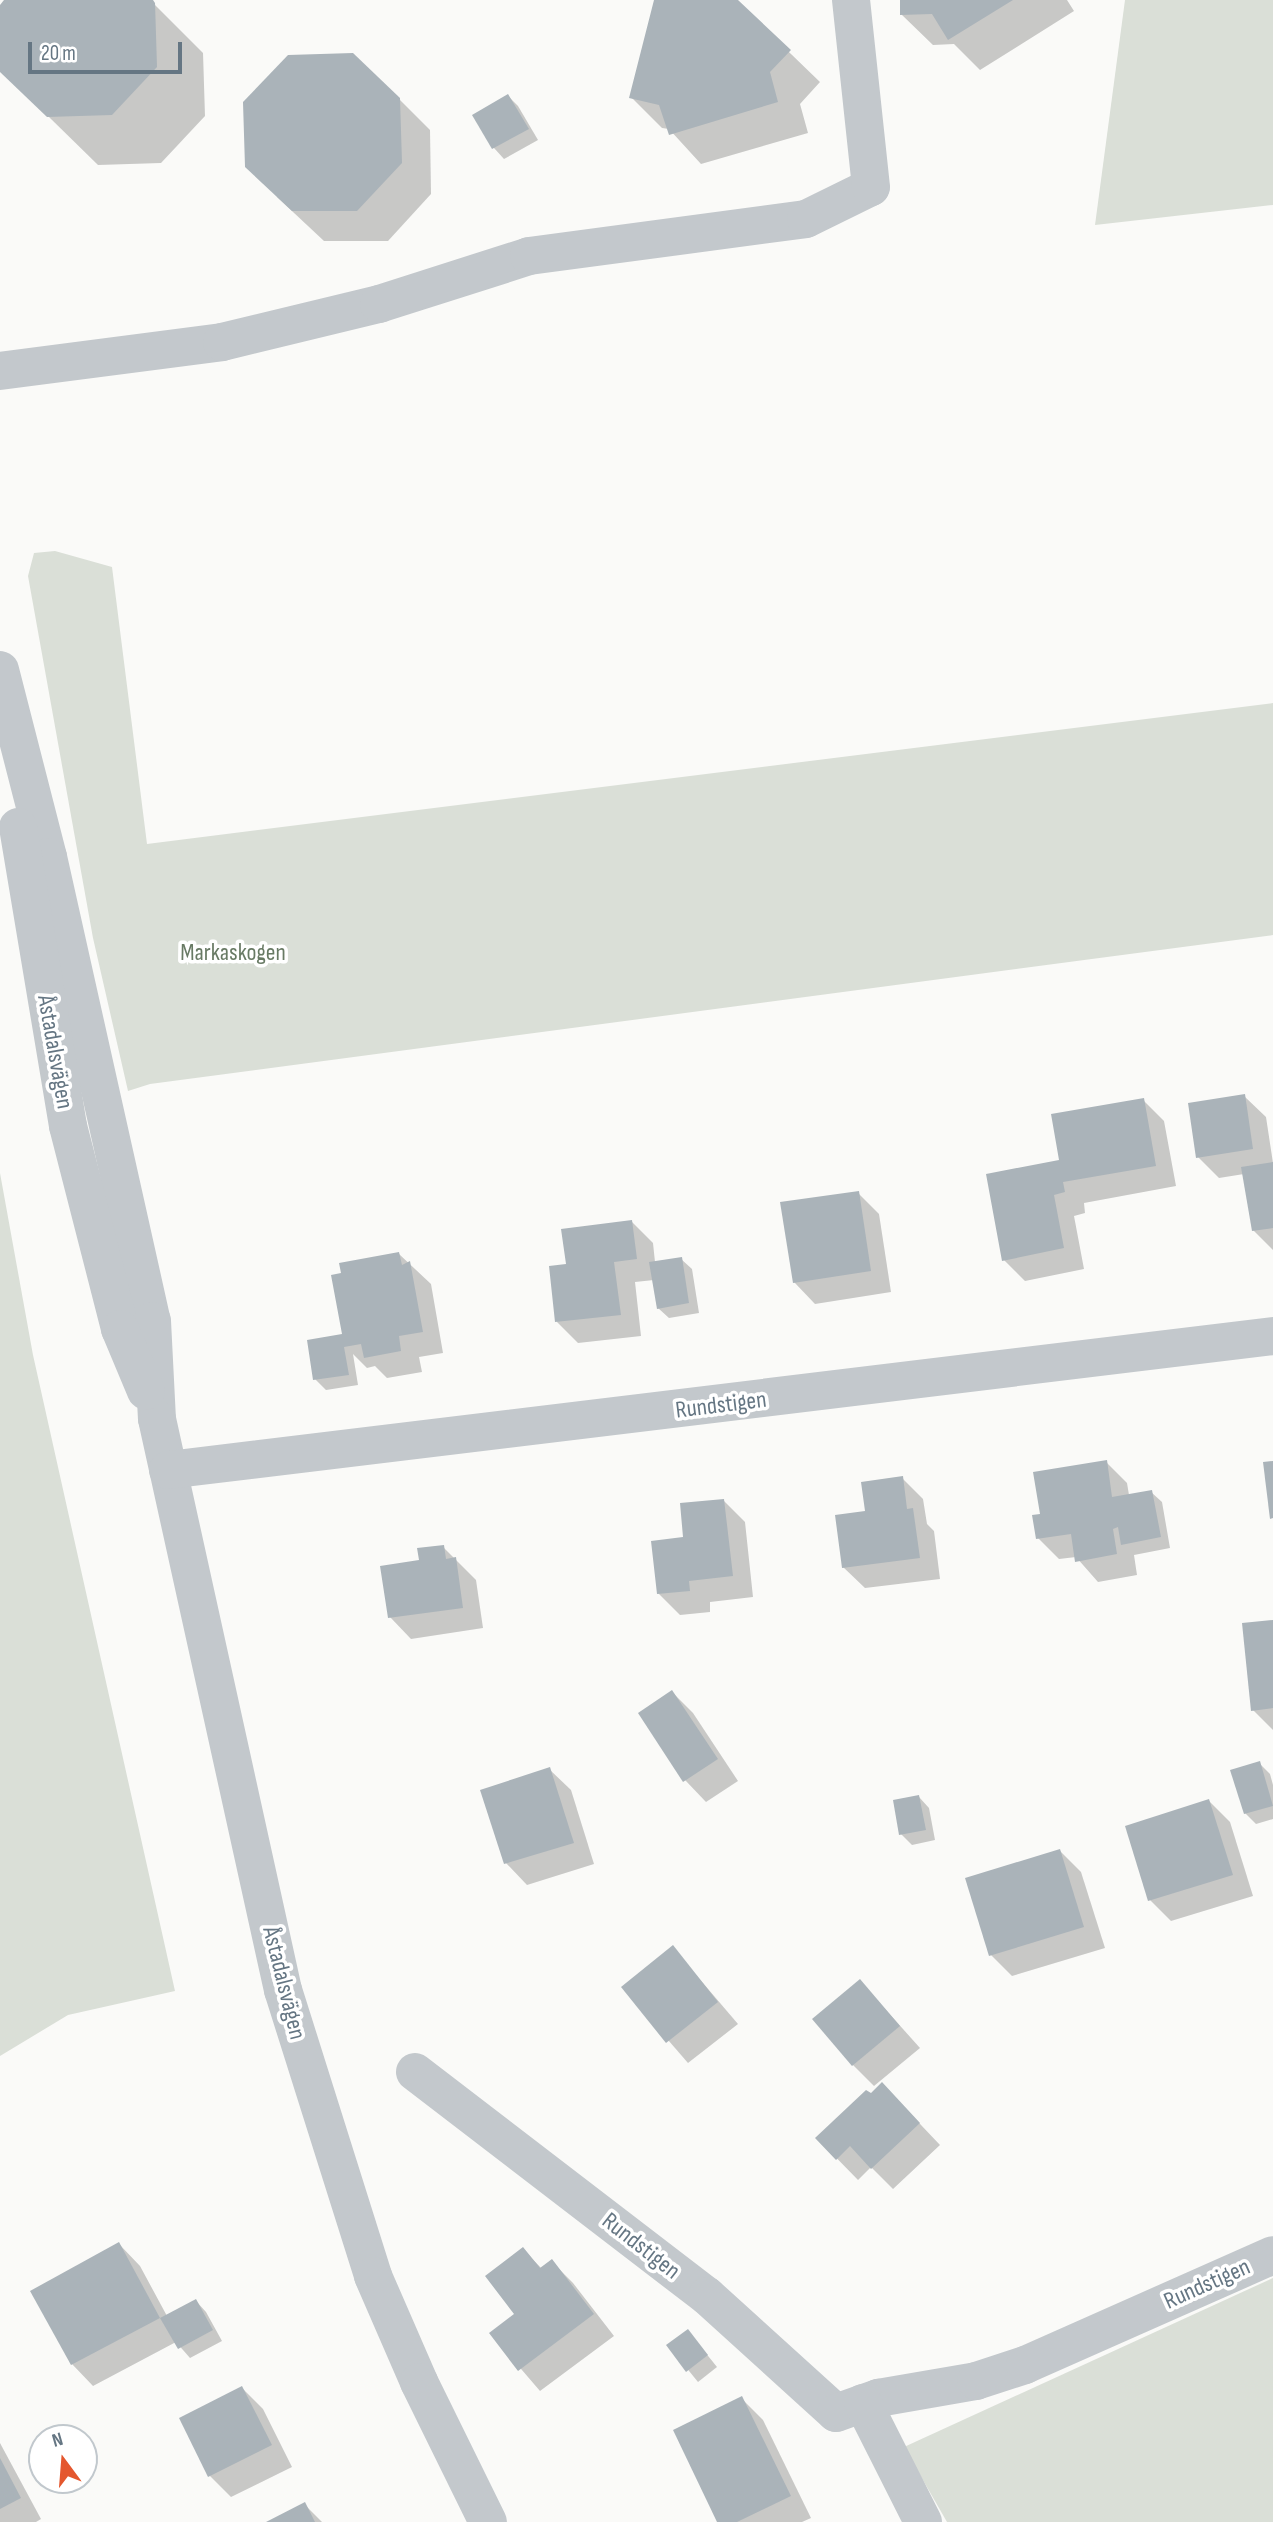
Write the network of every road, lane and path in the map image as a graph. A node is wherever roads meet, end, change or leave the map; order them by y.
1 (851, 0) edge
2 (0, 371) edge
3 (1, 672) edge
4 (1273, 1336) edge
5 (168, 1470) junction
6 (415, 2071) dead end
7 (1273, 2255) edge
8 (863, 2403) junction
9 (488, 2522) edge
10 (923, 2522) edge

1 - 2 street
3 - 5 street, Åstadalsvägen
4 - 5 street, Rundstigen
5 - 9 street, Åstadalsvägen
6 - 8 street, Rundstigen
7 - 8 street, Rundstigen
8 - 10 street

